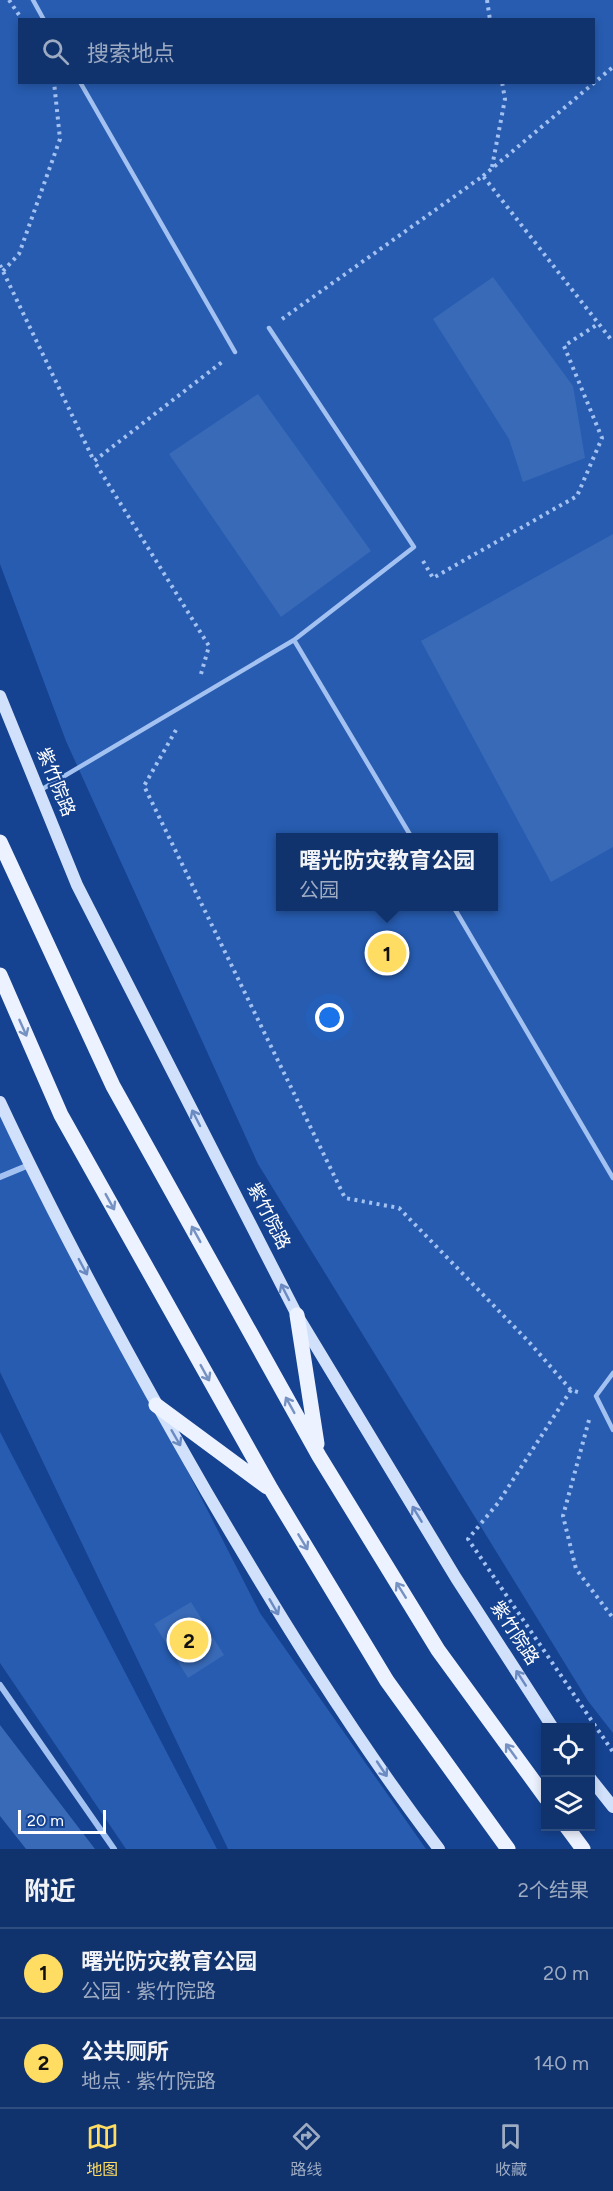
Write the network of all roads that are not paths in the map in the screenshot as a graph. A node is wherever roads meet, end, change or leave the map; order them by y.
1 (33, 0) edge
2 (43, 18) edge
3 (81, 84) edge
4 (269, 328) road end
5 (235, 352) road end
6 (294, 640) junction
7 (0, 696) edge
8 (39, 791) junction
9 (410, 833) edge
10 (0, 842) edge
11 (456, 911) edge
12 (0, 975) edge
13 (0, 1102) edge
14 (29, 1165) junction
15 (0, 1177) edge
16 (613, 1178) edge
17 (297, 1315) junction
18 (613, 1373) edge
19 (156, 1405) junction
20 (613, 1430) edge
21 (319, 1456) junction
22 (271, 1489) junction
23 (0, 1685) edge
24 (550, 1723) edge
25 (595, 1783) edge
26 (541, 1791) edge
27 (613, 1807) edge
28 (569, 1831) edge
29 (114, 1849) edge
30 (439, 1849) edge
31 (508, 1849) edge
32 (583, 1849) edge

1 - 2 lane
3 - 5 lane
4 - 6 lane
6 - 8 lane
6 - 9 lane
7 - 8 street, 紫竹院路
17 -> 8 street, 紫竹院路
21 -> 10 main road
11 - 16 lane
12 -> 22 main road
13 - 14 street
14 - 15 street
14 -> 19 street
17 - 21 main road
24 -> 17 street, 紫竹院路
18 - 20 lane
19 - 22 main road
19 -> 30 street
26 -> 21 main road
22 -> 31 main road
23 - 29 street
25 - 27 street
28 - 32 main road

